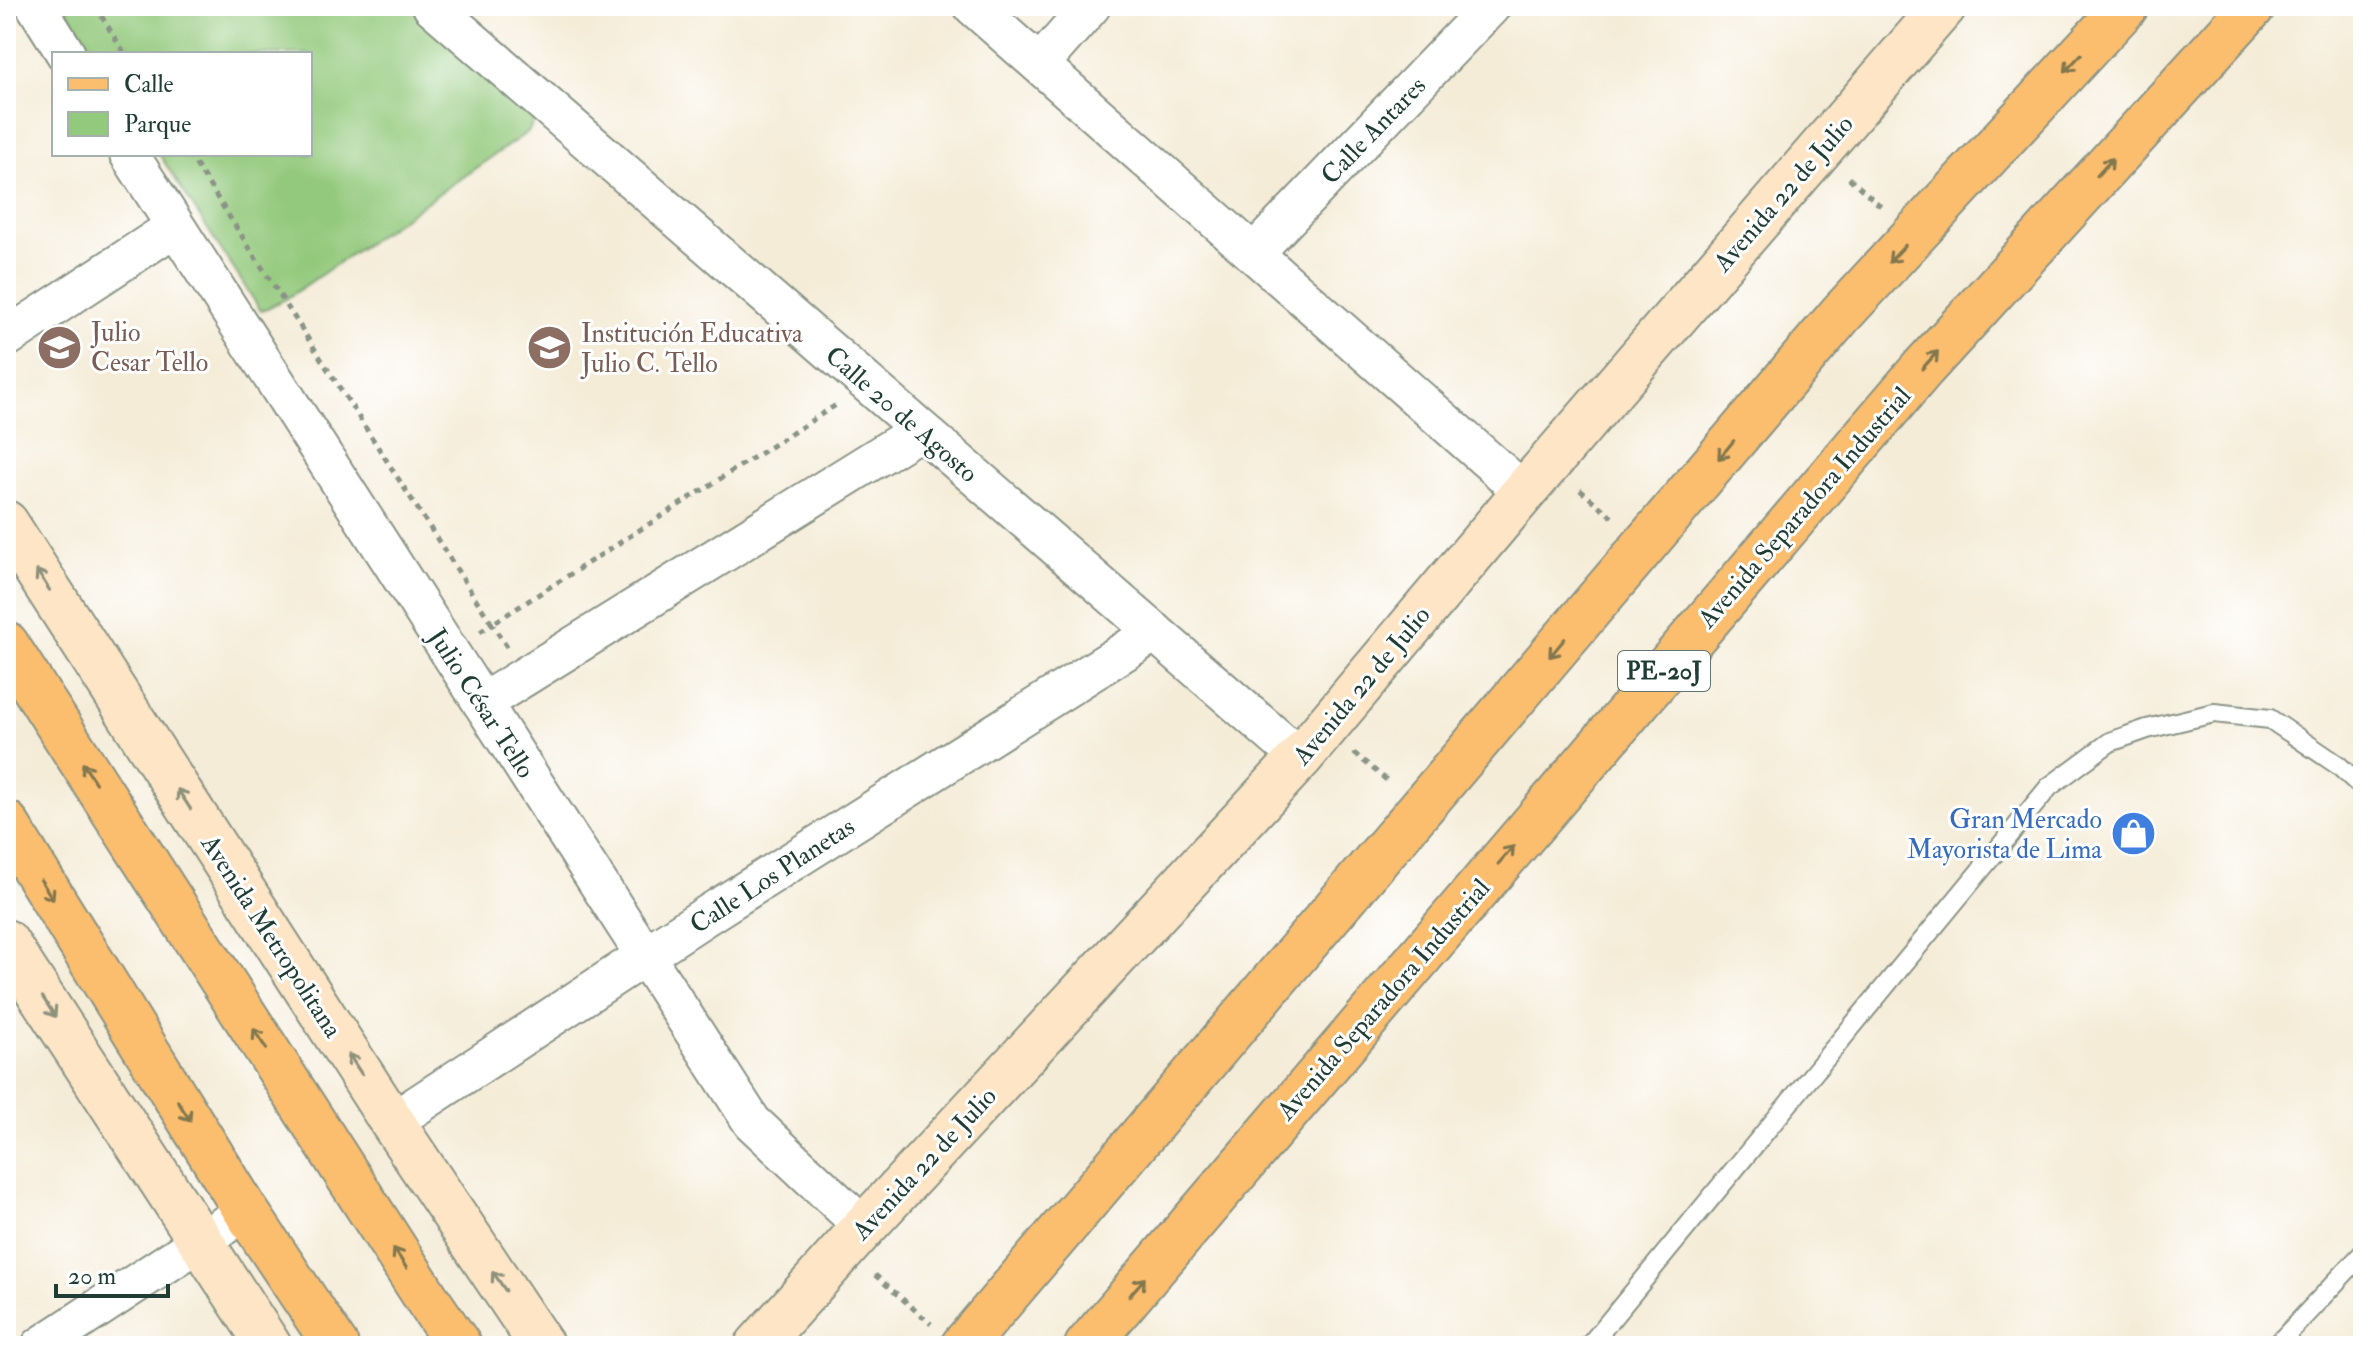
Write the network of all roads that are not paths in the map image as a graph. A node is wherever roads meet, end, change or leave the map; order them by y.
1 (36, 6) edge
2 (432, 6) edge
3 (973, 6) edge
4 (1091, 6) edge
5 (1491, 6) edge
6 (1944, 6) edge
7 (2126, 6) edge
8 (2253, 6) edge
9 (65, 52) edge
10 (1040, 64) junction
11 (130, 156) edge
12 (175, 227) junction
13 (1254, 253) junction
14 (6, 338) edge
15 (921, 430) junction
16 (1537, 478) junction
17 (6, 523) edge
18 (1155, 632) junction
19 (6, 644) edge
20 (482, 703) junction
21 (1313, 744) junction
22 (2363, 788) edge
23 (6, 823) edge
24 (6, 942) edge
25 (646, 958) junction
26 (392, 1122) junction
27 (246, 1211) junction
28 (854, 1238) junction
29 (202, 1241) junction
30 (2363, 1253) edge
31 (949, 1336) edge
32 (41, 1346) edge
33 (269, 1346) edge
34 (336, 1346) edge
35 (459, 1346) edge
36 (542, 1346) edge
37 (757, 1346) edge
38 (1087, 1346) edge
39 (1589, 1346) edge
40 (2276, 1346) edge

1 - 9 street
2 - 15 street, Calle 20 de Agosto
3 - 10 street
4 - 10 street
5 - 13 street, Calle Antares
6 - 16 street, Avenida 22 de Julio
7 -> 31 main road
38 -> 8 main road, Avenida Separadora Industrial / PE-20J
10 - 13 street
11 - 12 street, Julio César Tello
12 - 14 street
12 - 20 street, Julio César Tello
13 - 16 street
15 - 18 street, Calle 20 de Agosto
15 - 20 street
16 - 21 street, Avenida 22 de Julio
26 -> 17 street, Avenida Metropolitana
18 - 21 street, Calle 20 de Agosto
18 - 25 street, Calle Los Planetas
35 -> 19 main road
20 - 25 street, Julio César Tello
21 - 28 street, Avenida 22 de Julio
22 - 39 lane
23 -> 27 main road
24 -> 29 street
25 - 26 street, Calle Los Planetas
25 - 28 street, Julio César Tello
36 -> 26 street, Avenida Metropolitana
27 - 29 street
27 - 34 main road
28 - 37 street, Avenida 22 de Julio
29 - 32 street
29 - 33 street
30 - 40 lane

